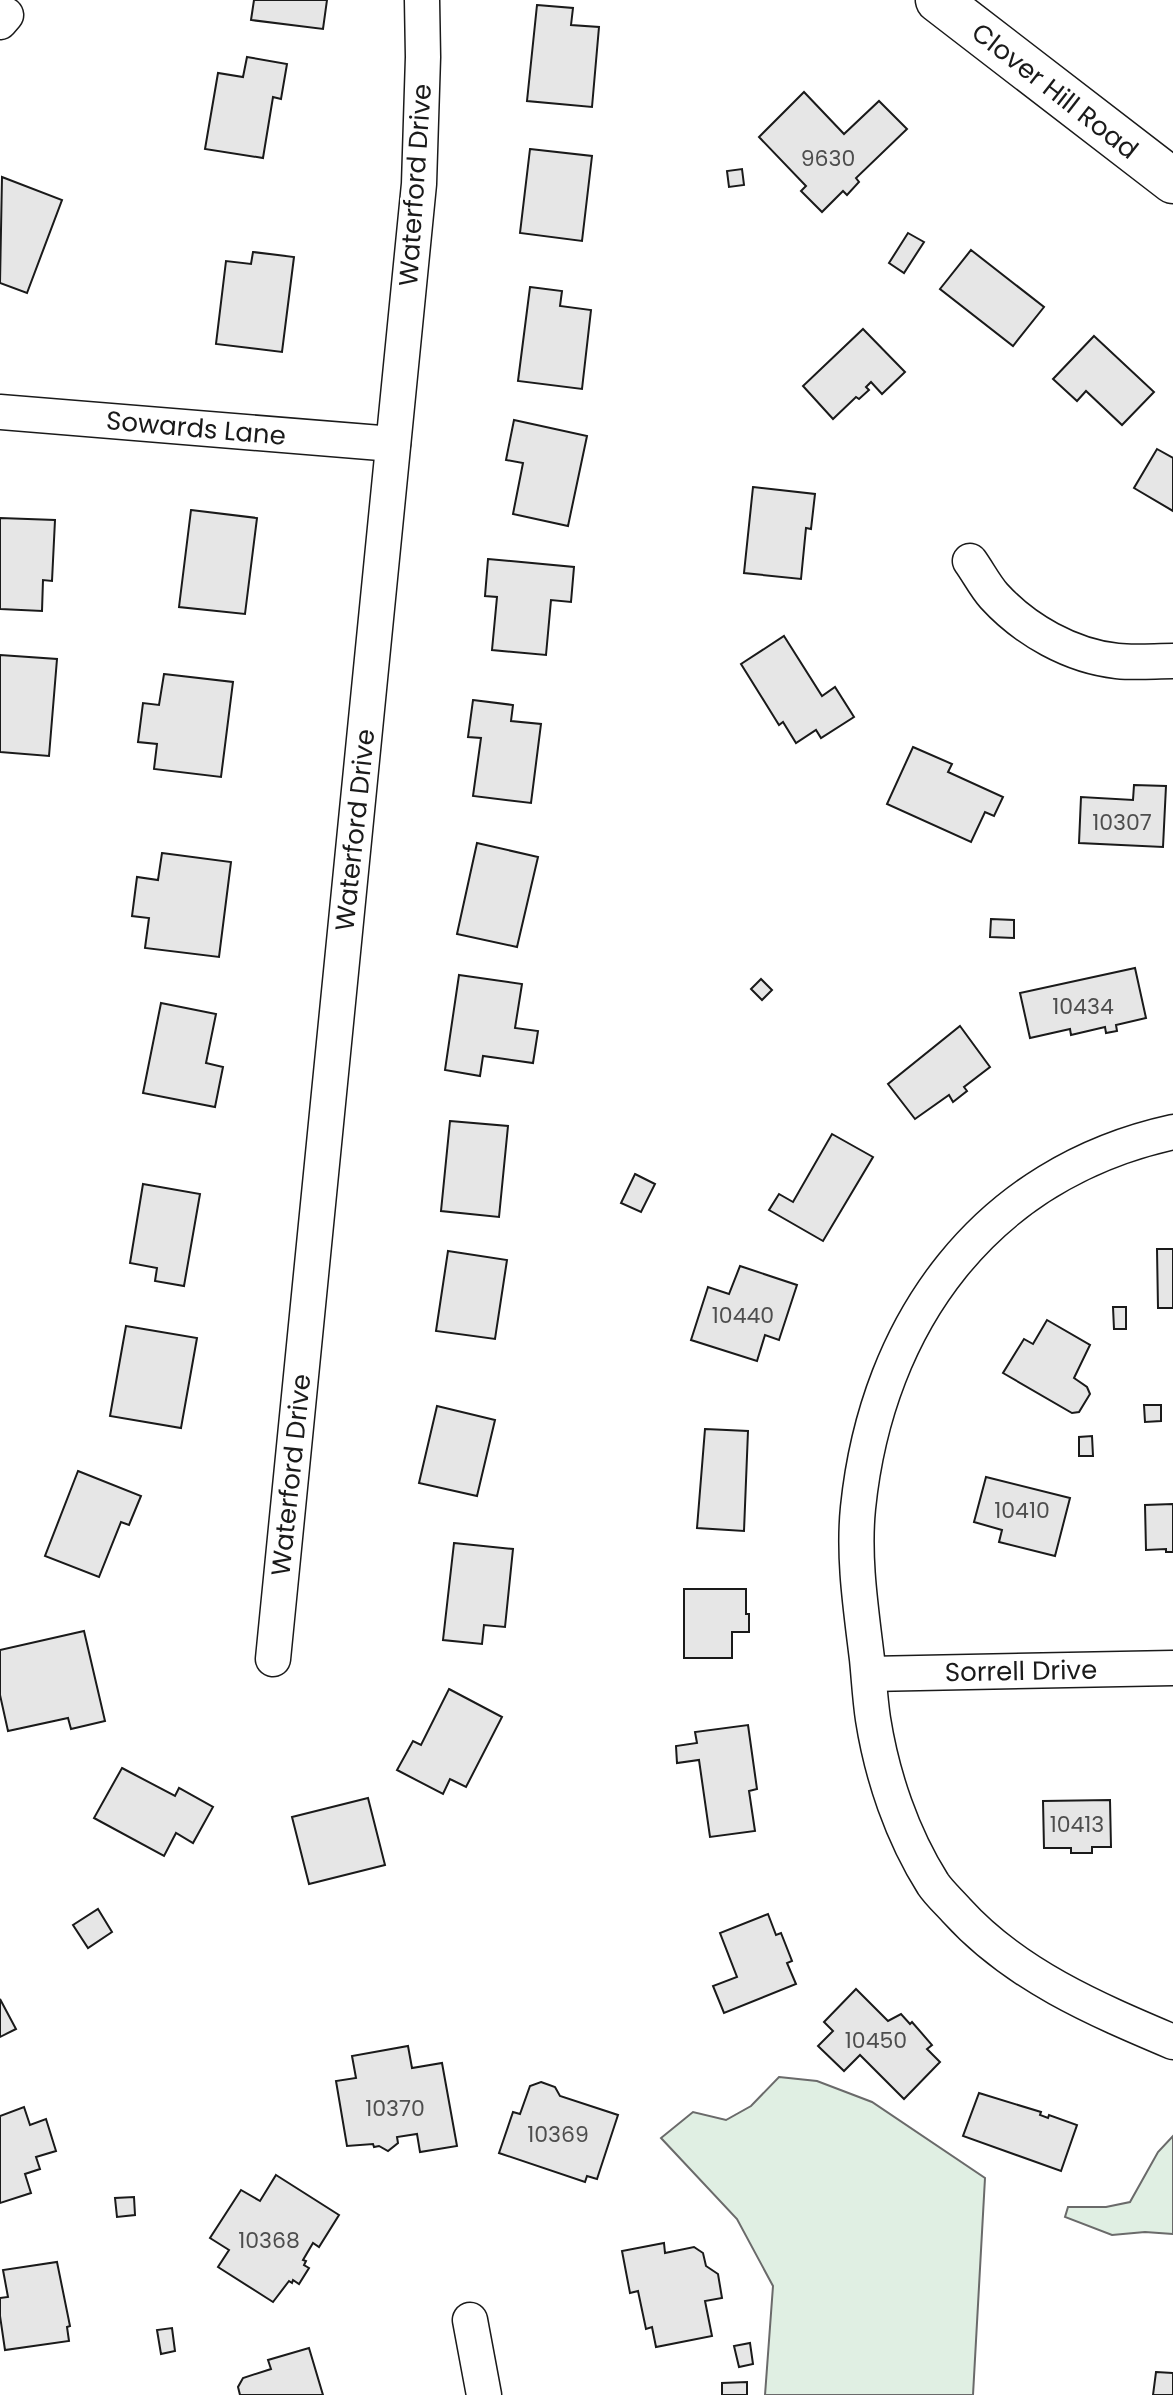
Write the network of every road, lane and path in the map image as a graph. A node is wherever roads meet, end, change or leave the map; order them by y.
1 (422, 0) edge
2 (938, 0) edge
3 (1173, 181) edge
4 (0, 412) edge
5 (393, 444) junction
6 (970, 561) dead end
7 (1173, 661) edge
8 (1173, 1132) edge
9 (273, 1659) dead end
10 (1173, 1668) edge
11 (869, 1674) junction
12 (1173, 2042) edge
13 (470, 2320) dead end
14 (484, 2395) edge

1 - 5 street, Waterford Drive
2 - 3 street, Clover Hill Road
4 - 5 street, Sowards Lane
5 - 9 street, Waterford Drive
6 - 7 street
8 - 11 street
10 - 11 street, Sorrell Drive
11 - 12 street
13 - 14 street

